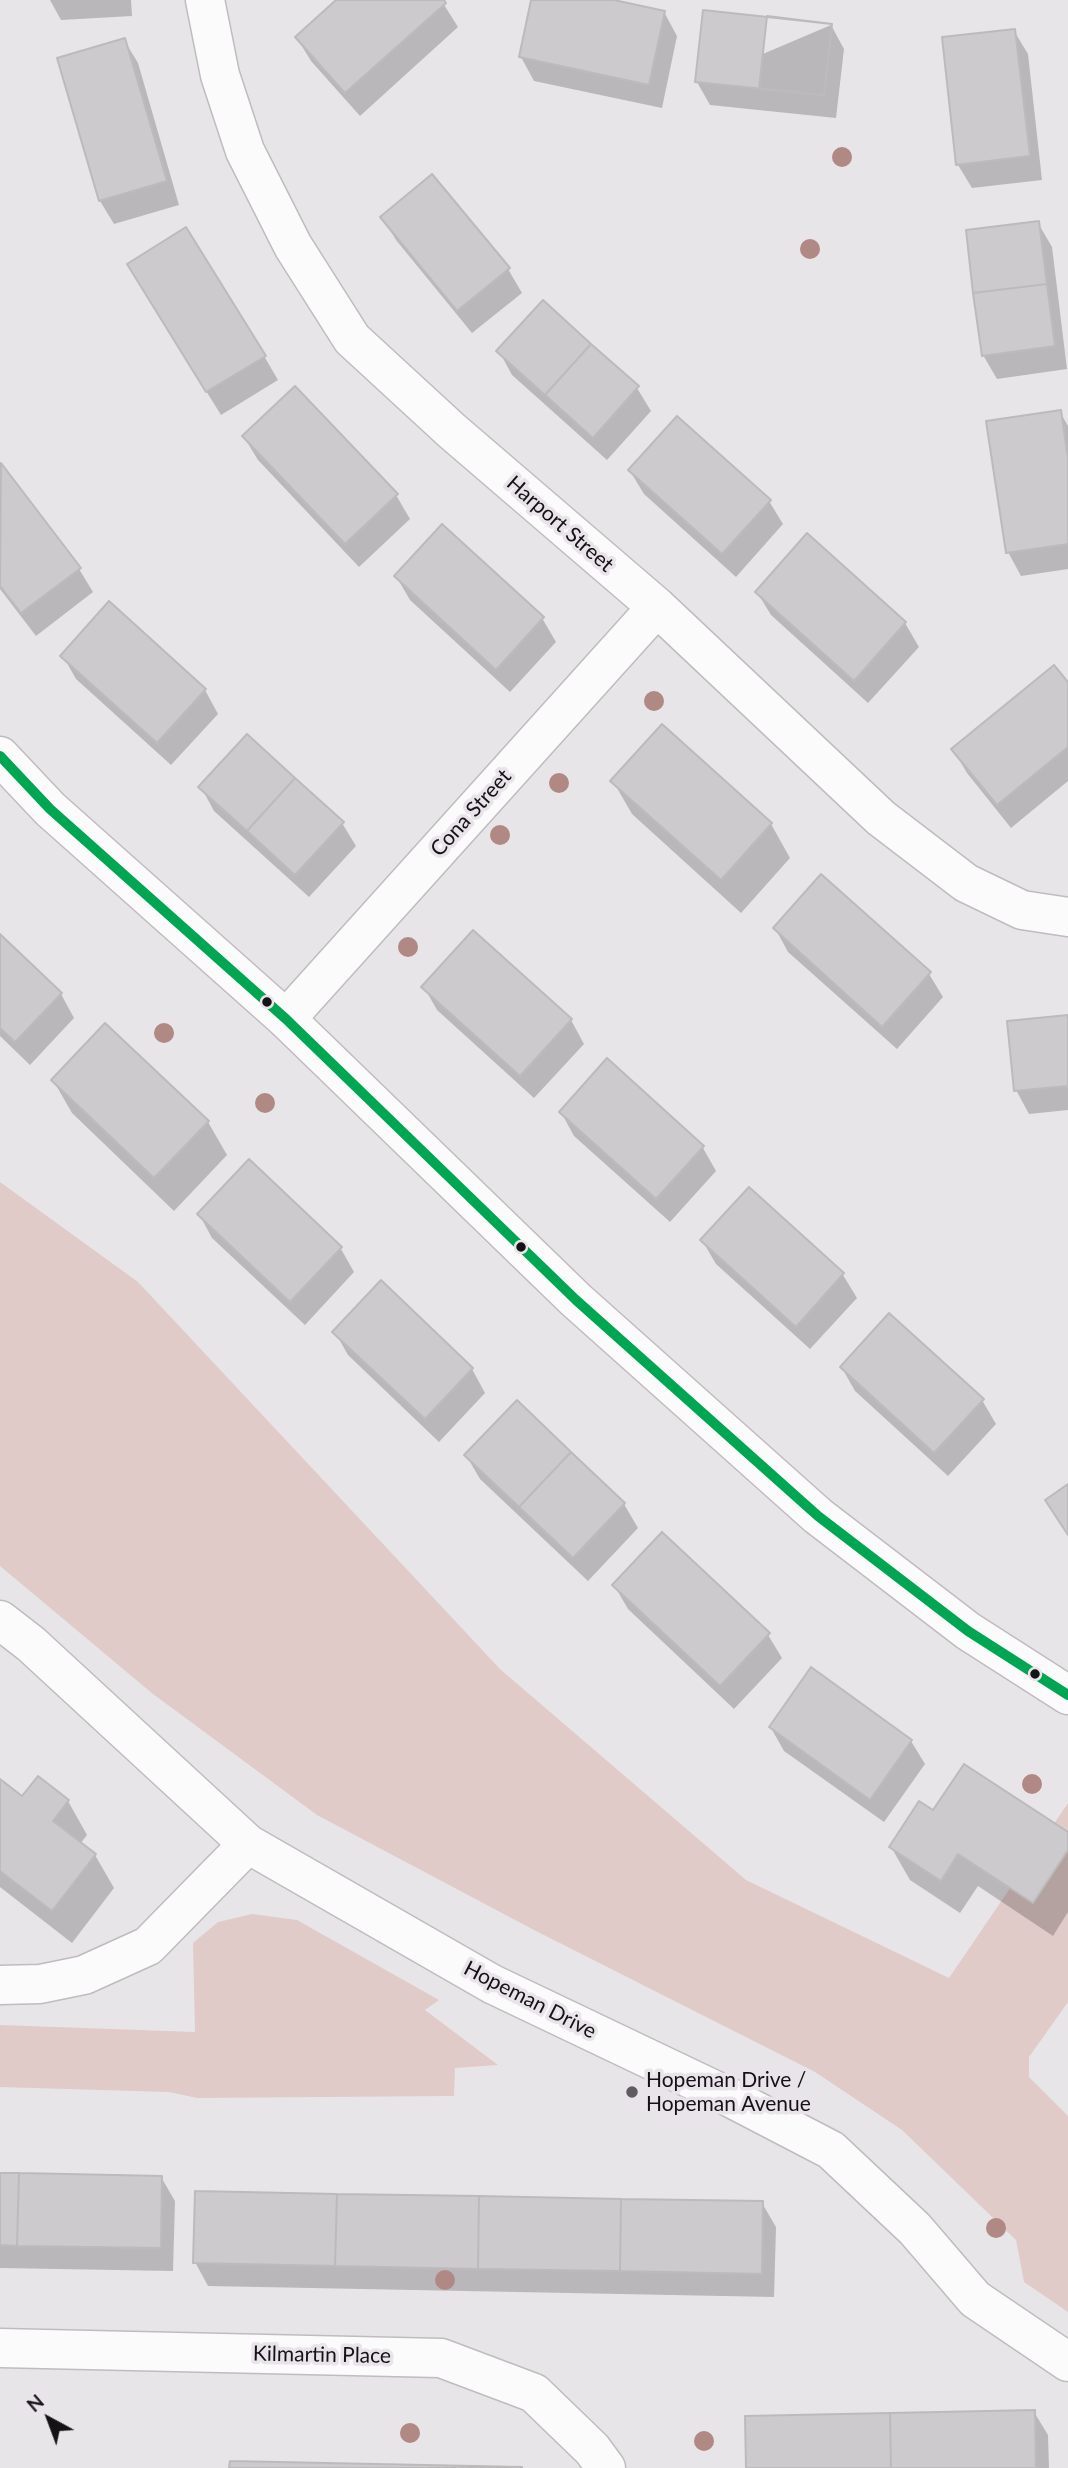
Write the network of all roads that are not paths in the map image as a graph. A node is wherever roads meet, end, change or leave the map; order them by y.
1 (205, 0) edge
2 (657, 607) junction
3 (0, 756) edge
4 (1068, 918) edge
5 (286, 1019) junction
6 (0, 1620) edge
7 (1068, 1695) edge
8 (248, 1844) junction
9 (0, 1985) edge
10 (0, 2348) edge
11 (1068, 2362) edge
12 (606, 2468) edge

1 - 2 street, Harport Street
2 - 4 street, Harport Street
2 - 5 street, Cona Street
3 - 5 street
5 - 7 street
6 - 8 street, Hopeman Drive
8 - 9 street
8 - 11 street, Hopeman Drive
10 - 12 street, Kilmartin Place

